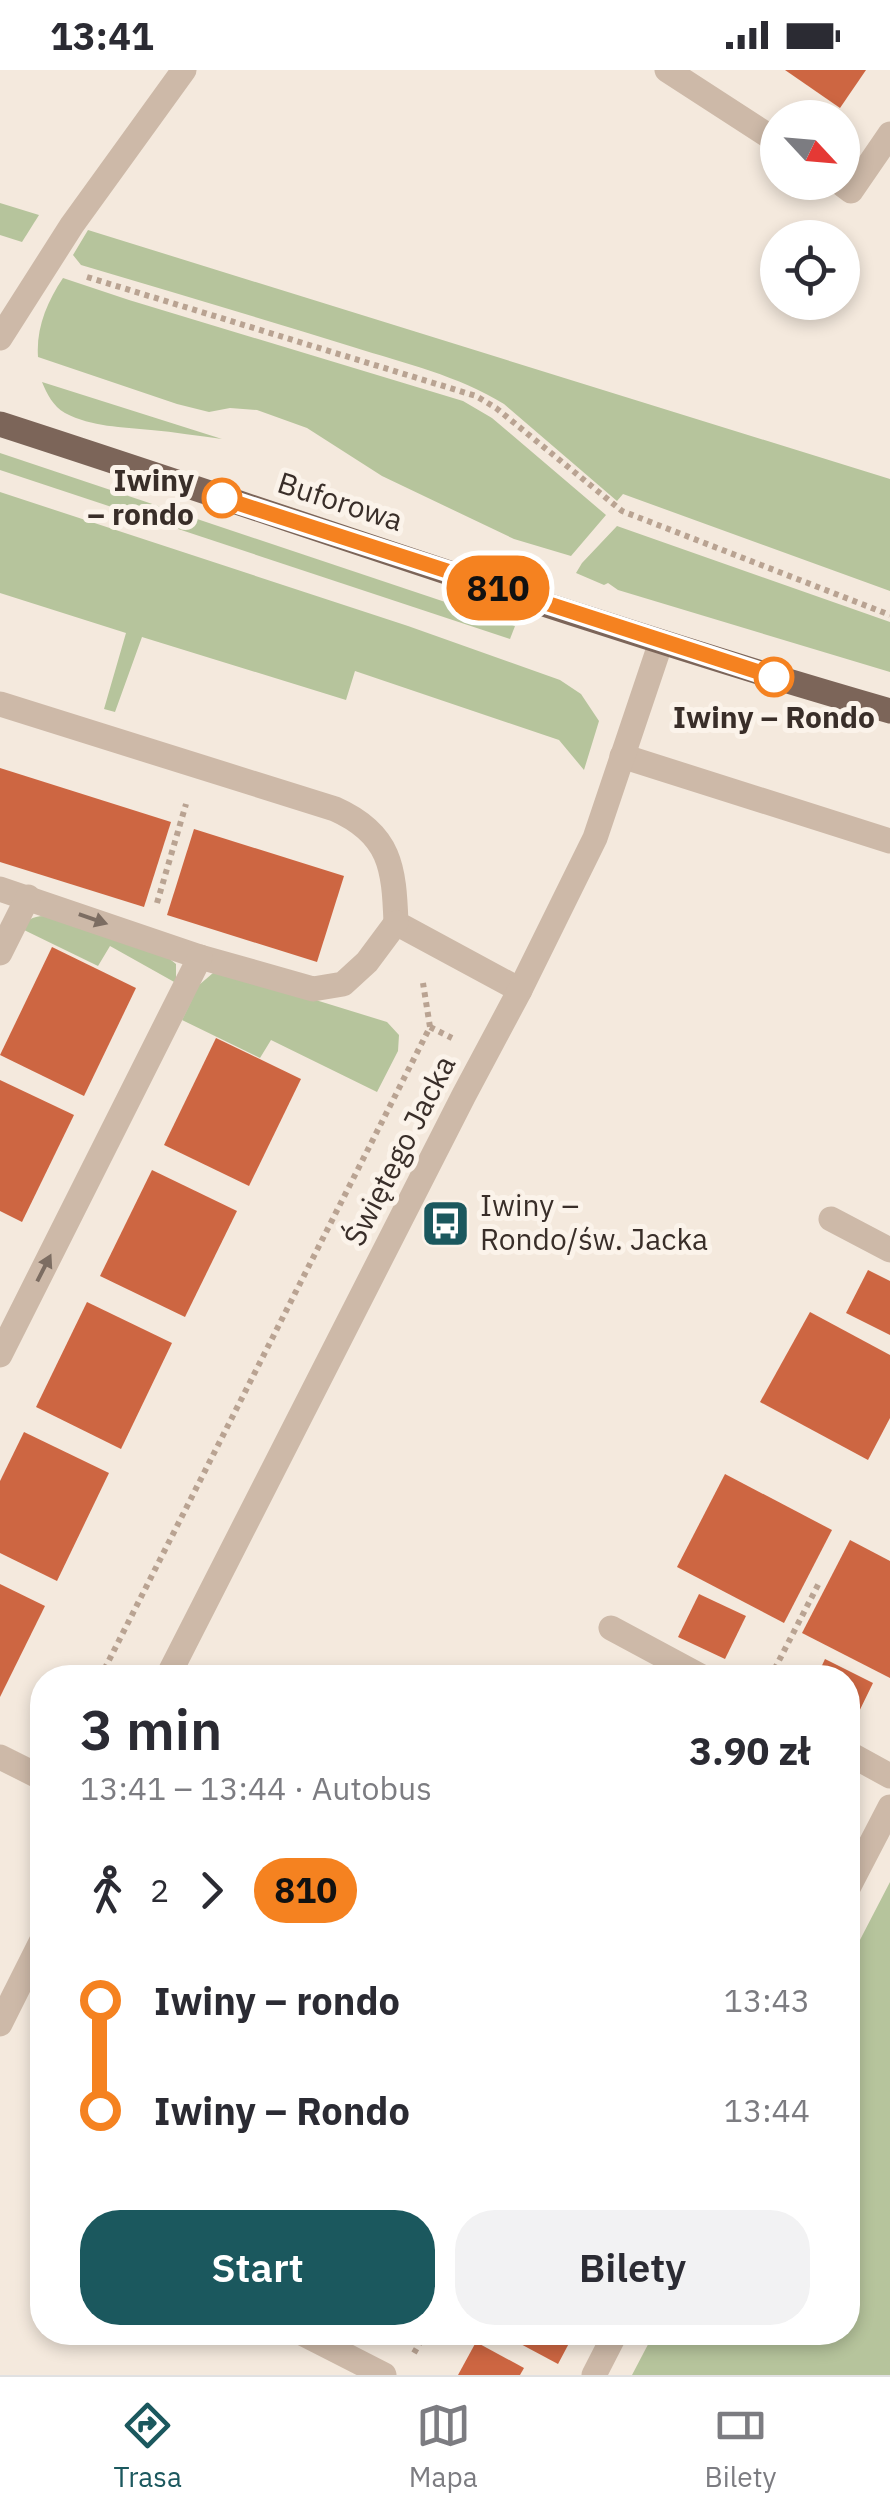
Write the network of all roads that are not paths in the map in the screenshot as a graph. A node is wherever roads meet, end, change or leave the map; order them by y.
1 (184, 70) edge
2 (667, 70) edge
3 (760, 130) edge
4 (890, 134) edge
5 (860, 177) edge
6 (0, 338) edge
7 (0, 424) edge
8 (661, 642) junction
9 (0, 704) edge
10 (890, 711) edge
11 (622, 756) junction
12 (890, 840) edge
13 (0, 889) edge
14 (28, 897) junction
15 (388, 933) junction
16 (0, 953) edge
17 (200, 957) junction
18 (520, 990) junction
19 (831, 1219) dead end
20 (890, 1250) edge
21 (0, 1355) edge
22 (611, 1628) dead end
23 (173, 1665) edge
24 (680, 1665) edge
25 (0, 1756) edge
26 (860, 1760) edge
27 (30, 1772) edge
28 (890, 1776) edge
29 (890, 1807) edge
30 (860, 1865) edge
31 (30, 1964) edge
32 (0, 2024) edge
33 (325, 2345) edge
34 (609, 2345) edge
35 (384, 2375) edge
36 (594, 2375) edge

1 - 6 street
2 - 3 street
4 - 5 street
7 - 8 main road, Buforowa
8 - 10 main road, Buforowa
8 - 11 street, Świętego Jacka
9 - 15 street
11 - 12 street
11 - 18 street, Świętego Jacka
13 - 14 street
14 - 16 street
14 -> 17 street
15 - 17 street
15 - 18 street
21 -> 17 street
18 - 23 street, Świętego Jacka
19 - 20 street
22 - 24 street
25 - 27 street
26 - 28 street
29 - 30 street
31 - 32 street
33 - 35 street
34 - 36 street

